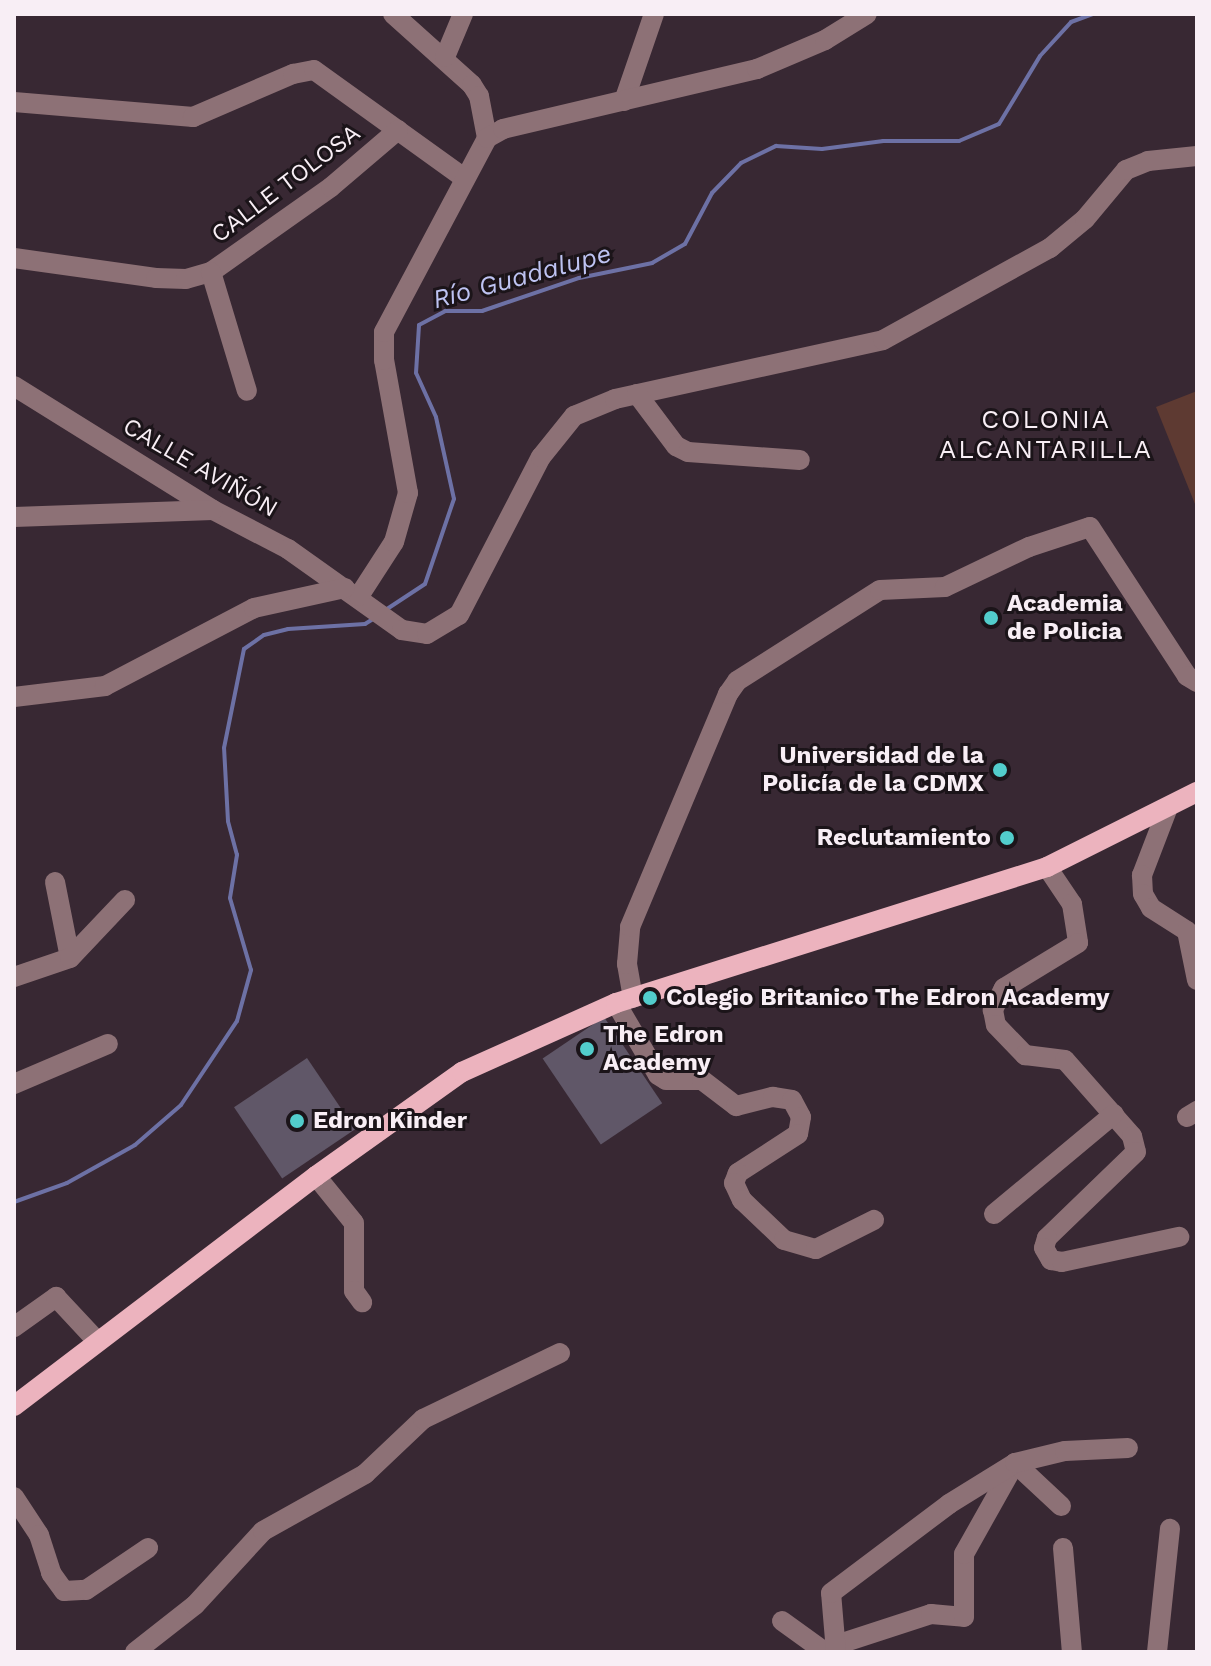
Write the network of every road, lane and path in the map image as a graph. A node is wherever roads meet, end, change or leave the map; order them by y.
1 (393, 14) edge
2 (463, 14) edge
3 (654, 14) edge
4 (867, 14) edge
5 (445, 57) junction
6 (624, 101) junction
7 (14, 102) edge
8 (398, 130) junction
9 (487, 138) junction
10 (1197, 156) edge
11 (463, 177) junction
12 (14, 258) edge
13 (211, 272) junction
14 (14, 386) edge
15 (247, 391) dead end
16 (637, 394) junction
17 (800, 460) dead end
18 (213, 510) junction
19 (14, 517) edge
20 (355, 595) junction
21 (1197, 682) edge
22 (14, 697) edge
23 (1197, 792) edge
24 (1167, 810) junction
25 (1047, 867) junction
26 (55, 882) dead end
27 (125, 900) dead end
28 (70, 958) junction
29 (14, 977) edge
30 (1197, 980) edge
31 (624, 1001) junction
32 (108, 1044) dead end
33 (14, 1084) edge
34 (1114, 1114) junction
35 (316, 1176) junction
36 (994, 1214) dead end
37 (874, 1220) dead end
38 (1179, 1237) dead end
39 (362, 1302) dead end
40 (14, 1327) edge
41 (97, 1341) junction
42 (560, 1353) dead end
43 (14, 1406) edge
44 (1128, 1448) dead end
45 (1015, 1463) junction
46 (14, 1497) edge
47 (1061, 1506) dead end
48 (1170, 1529) dead end
49 (148, 1548) dead end
50 (1063, 1548) dead end
51 (782, 1621) dead end
52 (832, 1650) edge
53 (135, 1652) edge
54 (1072, 1652) edge
55 (1157, 1652) edge

1 - 5 street
2 - 5 street
3 - 6 street
4 - 6 street
5 - 9 street
6 - 9 street
7 - 8 street
8 - 11 street
8 - 13 street, CALLE TOLOSA
9 - 11 street
10 - 16 street
11 - 20 street
12 - 13 street, CALLE TOLOSA
13 - 15 street
14 - 18 street, CALLE AVIÑÓN
16 - 17 street
16 - 20 street, CALLE AVIÑÓN
18 - 19 street
18 - 20 street, CALLE AVIÑÓN
20 - 22 street
21 - 31 street
23 - 24 main road
24 - 25 main road
24 - 30 street
25 - 31 main road
25 - 34 street
26 - 28 street
27 - 28 street
28 - 29 street
31 - 35 main road
31 - 37 street
32 - 33 street
34 - 36 street
34 - 38 street
35 - 39 street
35 - 41 main road
40 - 41 street
41 - 43 main road
42 - 53 street
44 - 45 street
45 - 47 street
45 - 52 street
45 - 52 street
46 - 49 street
48 - 55 street
50 - 54 street
51 - 52 street

